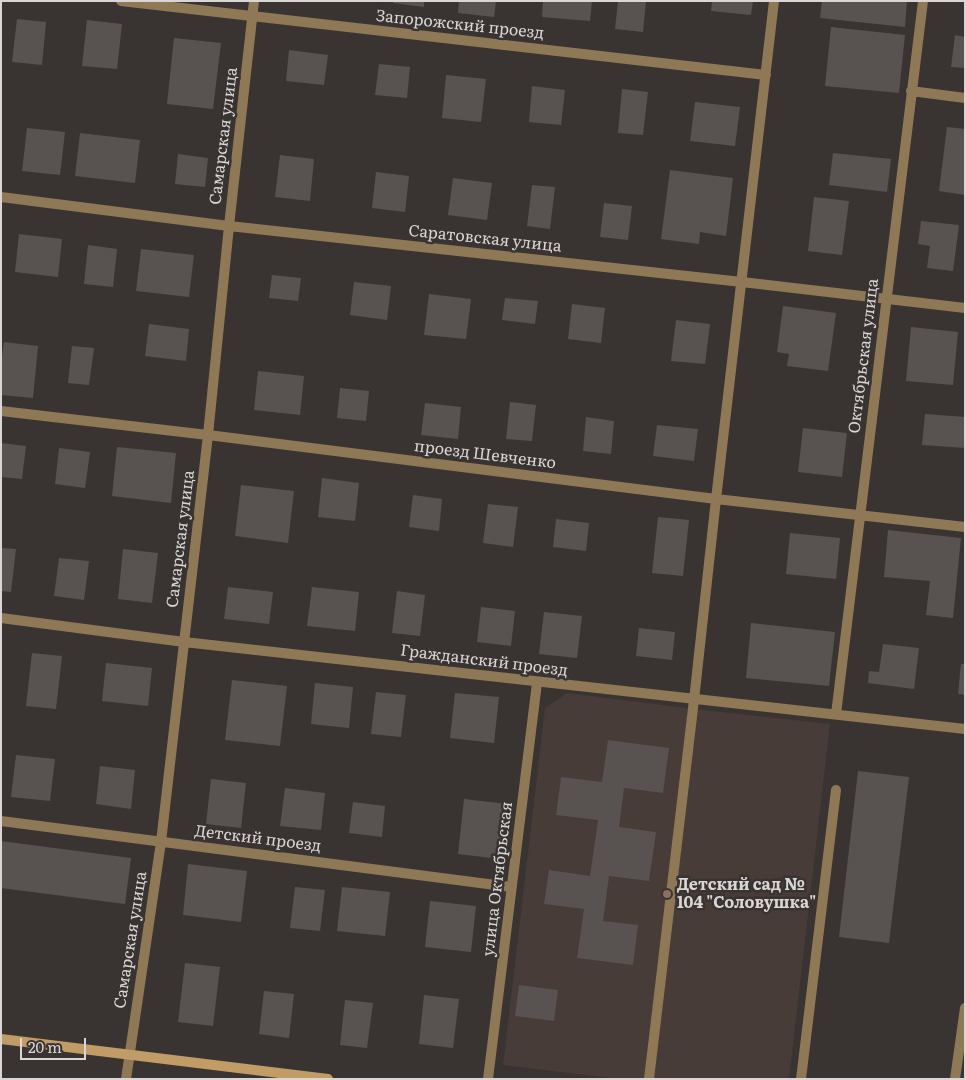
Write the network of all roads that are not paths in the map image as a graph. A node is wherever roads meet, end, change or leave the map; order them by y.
1 (121, 1) edge
2 (254, 1) edge
3 (774, 1) edge
4 (923, 1) edge
5 (253, 17) junction
6 (766, 75) junction
7 (911, 91) junction
8 (965, 98) edge
9 (1, 198) edge
10 (229, 226) junction
11 (742, 282) junction
12 (886, 298) junction
13 (965, 308) edge
14 (1, 411) edge
15 (208, 435) junction
16 (716, 499) junction
17 (859, 515) junction
18 (965, 528) edge
19 (1, 618) edge
20 (184, 642) junction
21 (537, 683) junction
22 (694, 700) junction
23 (836, 714) junction
24 (965, 730) edge
25 (836, 790) dead end
26 (1, 821) edge
27 (161, 842) junction
28 (511, 887) junction
29 (965, 1008) edge
30 (1, 1039) edge
31 (129, 1054) junction
32 (126, 1079) edge
33 (328, 1079) edge
34 (488, 1079) edge
35 (649, 1079) edge
36 (801, 1079) edge
37 (955, 1079) edge

1 - 5 street, Запорожский проезд
2 - 5 street, Самарская улица
3 - 6 street
4 - 7 street, Октябрьская улица
5 - 6 street, Запорожский проезд
5 - 10 street, Самарская улица
6 - 11 street
7 - 8 street
7 - 12 street, Октябрьская улица
9 - 10 street, Саратовская улица
10 - 11 street, Саратовская улица
10 - 15 street, Самарская улица
11 - 12 street, Саратовская улица
11 - 16 street
12 - 13 street, Саратовская улица
12 - 17 street, Октябрьская улица
14 - 15 street, проезд Шевченко
15 - 16 street, проезд Шевченко
15 - 20 street, Самарская улица
16 - 17 street, проезд Шевченко
16 - 22 street
17 - 18 street, проезд Шевченко
17 - 23 street, Октябрьская улица
19 - 20 street, Гражданский проезд
20 - 21 street, Гражданский проезд
20 - 27 street, Самарская улица
21 - 22 street, Гражданский проезд
21 - 28 street, улица Октябрьская
22 - 23 street, Гражданский проезд
22 - 35 street
23 - 24 street, Гражданский проезд
25 - 36 street
26 - 27 street, Детский проезд
27 - 28 street, Детский проезд
27 - 31 street, Самарская улица
28 - 34 street, улица Октябрьская
29 - 37 street
30 - 31 main road
31 - 32 street, Самарская улица
31 - 33 main road

